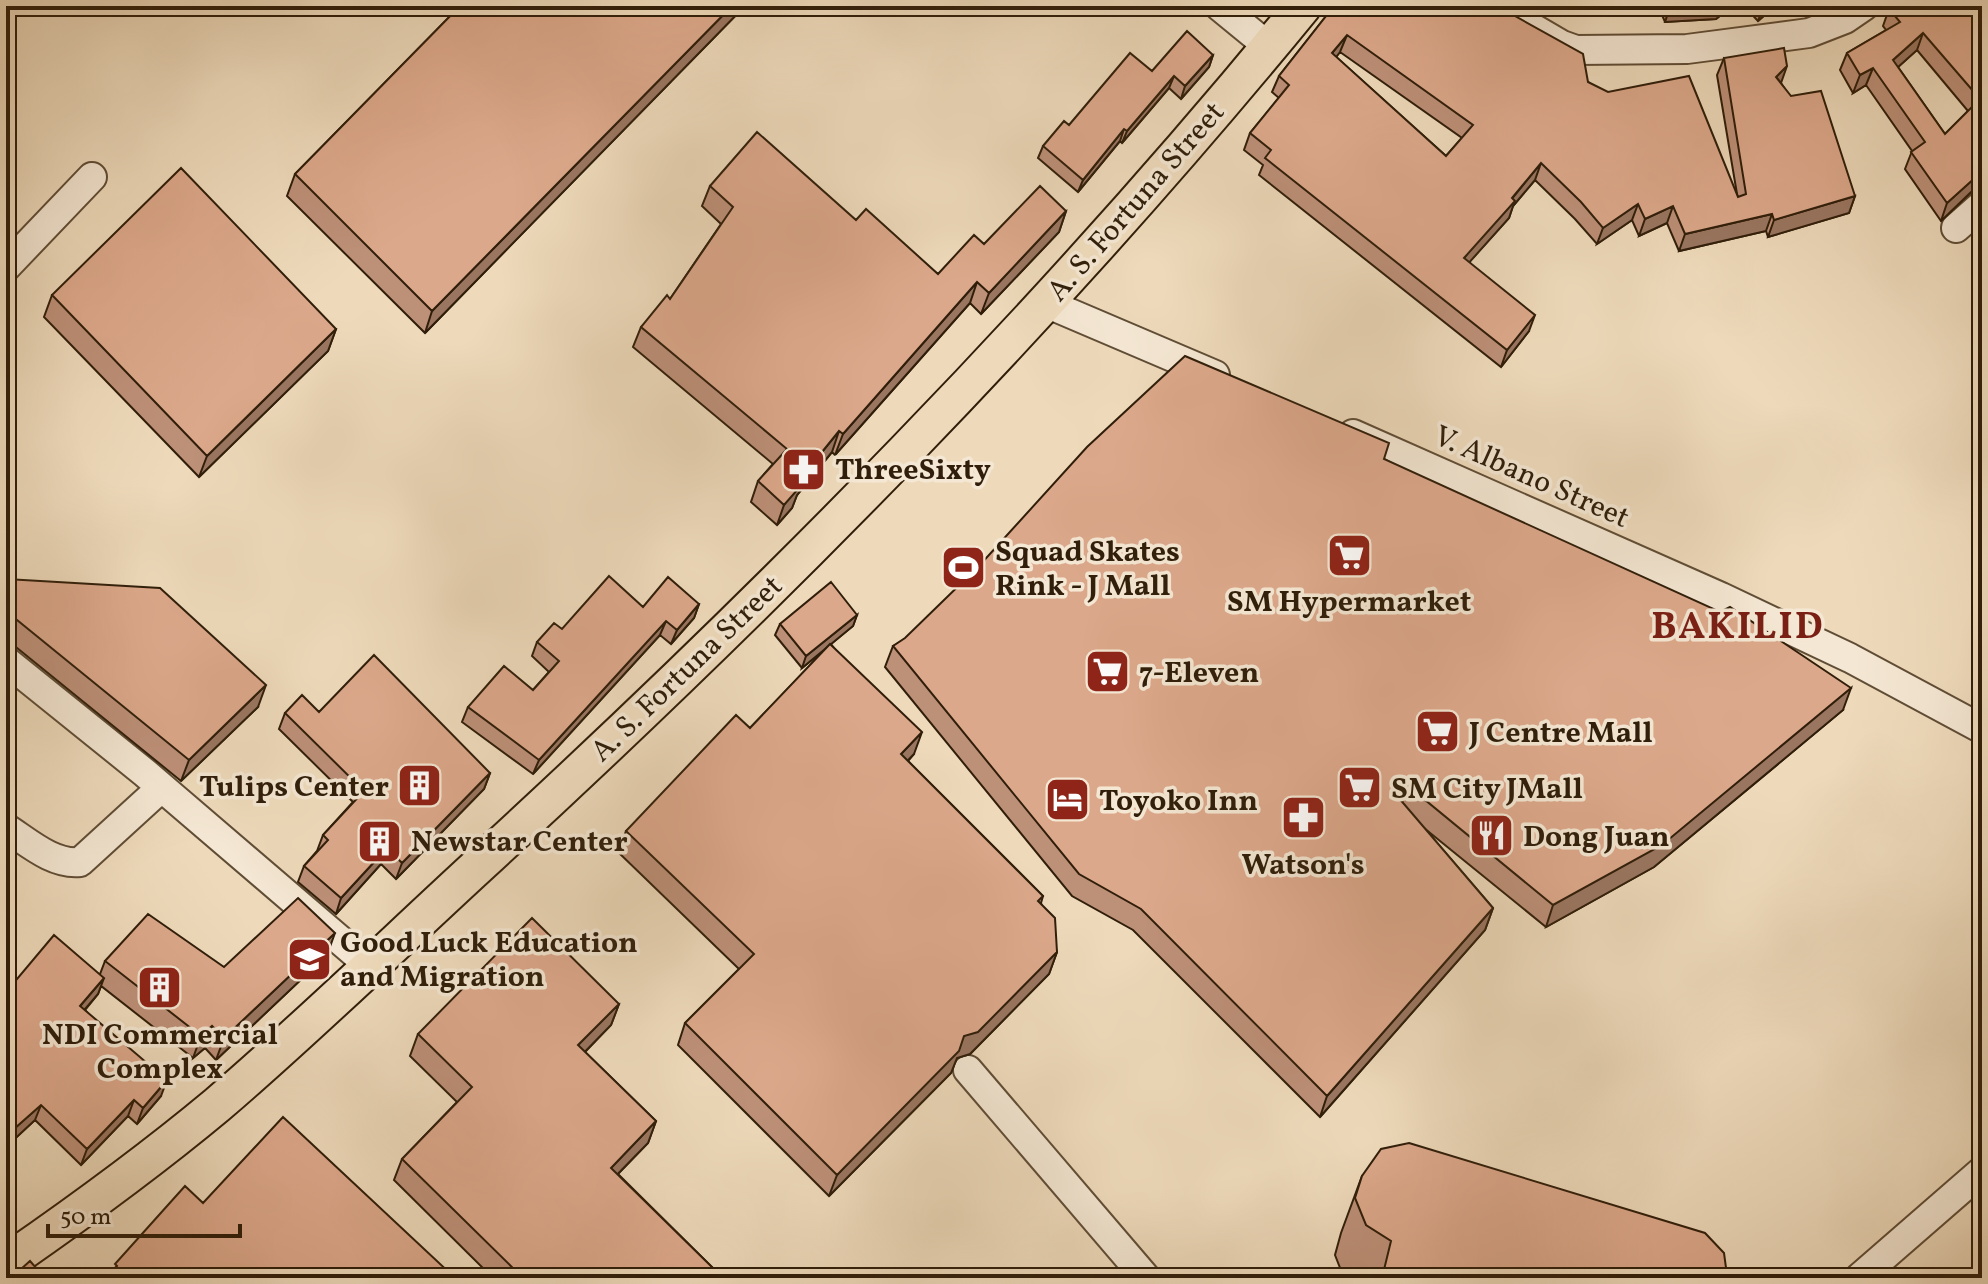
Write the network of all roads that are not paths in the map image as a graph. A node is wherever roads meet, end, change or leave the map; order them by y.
1 (1219, 6) edge
2 (1303, 6) edge
3 (1495, 6) edge
4 (1847, 10) edge
5 (1269, 47) junction
6 (92, 177) dead end
7 (1982, 205) edge
8 (1956, 228) dead end
9 (6, 267) edge
10 (1046, 303) junction
11 (1234, 384) edge
12 (1322, 421) edge
13 (6, 661) edge
14 (1982, 729) edge
15 (161, 788) junction
16 (6, 828) edge
17 (369, 965) junction
18 (968, 1070) dead end
19 (1982, 1171) edge
20 (6, 1263) edge
21 (1146, 1278) edge
22 (1859, 1278) edge

1 - 5 street
2 - 5 main road, A. S. Fortuna Street
3 - 4 street
5 - 10 main road, A. S. Fortuna Street
6 - 9 street
7 - 8 street
10 - 11 street
10 - 17 main road, A. S. Fortuna Street
12 - 14 street, V. Albano Street
13 - 15 street
15 - 16 street
15 - 17 street
17 - 20 main road, A. S. Fortuna Street
18 - 21 street
19 - 22 street

